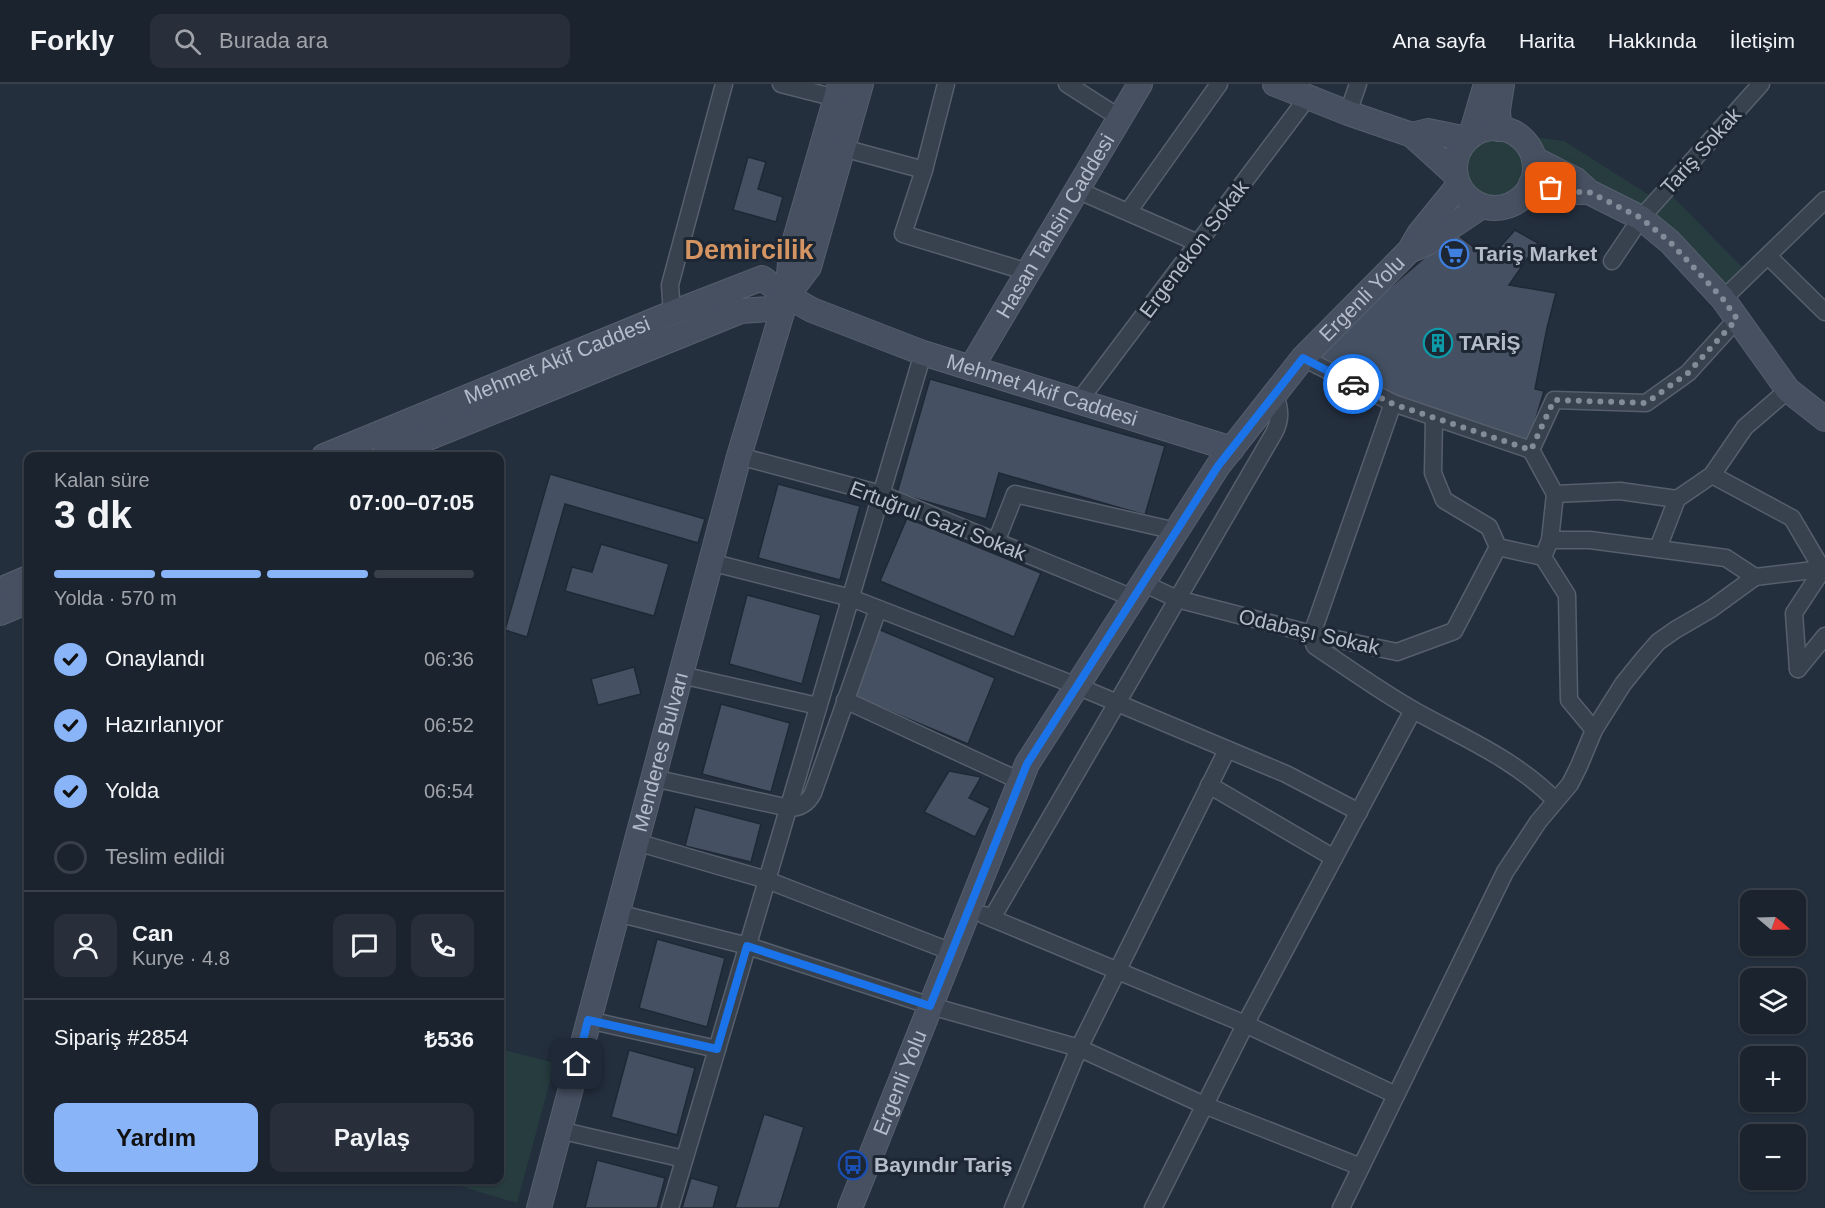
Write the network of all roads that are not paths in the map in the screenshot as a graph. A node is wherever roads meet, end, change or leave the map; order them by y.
1 (724, 84) edge
2 (781, 84) edge
3 (861, 84) edge
4 (946, 84) edge
5 (1066, 84) edge
6 (1140, 84) edge
7 (1220, 84) edge
8 (1275, 84) edge
9 (1358, 84) edge
10 (1761, 84) edge
11 (1486, 85) edge
12 (838, 91) edge
13 (1308, 97) junction
14 (1348, 113) junction
15 (1120, 118) junction
16 (1499, 129) junction
17 (1412, 135) junction
18 (1469, 137) junction
19 (843, 148) junction
20 (1534, 159) junction
21 (924, 170) junction
22 (1457, 180) junction
23 (1531, 184) junction
24 (1077, 190) junction
25 (1589, 192) junction
26 (1825, 200) edge
27 (1482, 206) junction
28 (1128, 212) junction
29 (1641, 218) junction
30 (1198, 243) junction
31 (1409, 251) junction
32 (1768, 256) junction
33 (1612, 261) dead end
34 (1028, 272) junction
35 (787, 296) junction
36 (1723, 299) junction
37 (1825, 312) edge
38 (672, 313) junction
39 (1737, 319) junction
40 (923, 353) junction
41 (1303, 358) junction
42 (971, 368) junction
43 (1788, 390) junction
44 (1274, 395) junction
45 (1079, 401) junction
46 (1393, 404) junction
47 (1823, 411) edge
48 (1434, 417) junction
49 (1232, 448) junction
50 (1531, 450) junction
51 (334, 452) edge
52 (394, 452) edge
53 (739, 456) junction
54 (1712, 475) junction
55 (1555, 494) junction
56 (881, 495) junction
57 (1677, 499) junction
58 (1176, 531) junction
59 (1550, 540) junction
60 (996, 542) junction
61 (1498, 547) junction
62 (1658, 548) junction
63 (1543, 557) junction
64 (711, 562) junction
65 (1824, 568) edge
66 (1755, 577) junction
67 (24, 580) edge
68 (0, 590) edge
69 (1138, 591) junction
70 (850, 598) junction
71 (1177, 599) junction
72 (24, 603) edge
73 (878, 609) junction
74 (0, 613) edge
75 (1312, 634) junction
76 (1825, 636) edge
77 (681, 675) junction
78 (1077, 686) junction
79 (845, 700) junction
80 (1117, 704) junction
81 (818, 706) junction
82 (1413, 710) junction
83 (1594, 730) junction
84 (1227, 750) junction
85 (653, 778) junction
86 (1020, 781) junction
87 (1209, 785) junction
88 (1556, 800) junction
89 (789, 808) junction
90 (1359, 812) junction
91 (636, 842) junction
92 (1334, 858) junction
93 (767, 880) junction
94 (969, 909) junction
95 (617, 913) junction
96 (992, 918) junction
97 (747, 946) junction
98 (952, 952) junction
99 (1117, 970) junction
100 (930, 1006) junction
101 (588, 1020) junction
102 (1245, 1024) junction
103 (1079, 1048) junction
104 (717, 1049) junction
105 (1396, 1095) junction
106 (1204, 1105) junction
107 (559, 1130) junction
108 (684, 1159) junction
109 (1361, 1167) junction
110 (539, 1208) edge
111 (670, 1208) edge
112 (850, 1208) edge
113 (1013, 1208) edge
114 (1153, 1208) edge
115 (1341, 1208) edge

1 - 38 street
2 - 12 street
3 - 19 street, Menderes Bulvarı
4 - 21 street
5 - 15 street
6 - 15 street, Hasan Tahsin Caddesi
7 - 28 street
8 - 13 street
9 - 14 street
10 - 29 street, Tariş Sokak
11 - 16 street
11 - 18 street
12 - 35 street, Menderes Bulvarı
13 - 14 street
13 - 30 street, Ergenekon Sokak
14 - 17 street
15 - 24 street, Hasan Tahsin Caddesi
16 - 18 street
16 - 20 street
17 - 18 street
17 - 22 street
18 - 22 street
19 - 21 street
19 - 35 street, Menderes Bulvarı
20 - 23 street
20 - 25 street
21 - 34 street
22 - 27 street
22 - 31 street
23 - 25 street
23 - 27 street
24 - 28 street
24 - 34 street, Hasan Tahsin Caddesi
25 - 29 street
26 - 32 street
27 - 31 street, Ergenli Yolu
28 - 30 street
29 - 33 street, Tariş Sokak
29 - 36 street
30 - 45 street, Ergenekon Sokak
31 - 41 street, Ergenli Yolu
32 - 36 street
32 - 37 street
34 - 42 street, Hasan Tahsin Caddesi
35 - 38 street, Mehmet Akif Caddesi
35 - 40 street, Mehmet Akif Caddesi
35 - 52 street, Mehmet Akif Caddesi
35 - 53 street, Menderes Bulvarı
36 - 39 street
38 - 51 street, Mehmet Akif Caddesi
39 - 43 street
39 - 50 street
40 - 42 street, Mehmet Akif Caddesi
40 - 56 street
41 - 44 street, Ergenli Yolu
41 - 46 street
42 - 45 street, Mehmet Akif Caddesi
43 - 47 street
43 - 54 street
44 - 49 street, Ergenli Yolu
44 - 71 street
45 - 49 street, Mehmet Akif Caddesi
46 - 48 street
46 - 75 street
48 - 50 street
48 - 61 street
49 - 58 street, Ergenli Yolu
50 - 55 street
53 - 56 street, Ertuğrul Gazi Sokak
53 - 64 street, Menderes Bulvarı
54 - 57 street
54 - 65 street
55 - 57 street
55 - 59 street
56 - 60 street, Ertuğrul Gazi Sokak
56 - 70 street
57 - 62 street
58 - 60 street
58 - 69 street, Ergenli Yolu
59 - 62 street
59 - 63 street
60 - 69 street, Ertuğrul Gazi Sokak
61 - 63 street
61 - 75 street, Odabaşı Sokak
62 - 66 street
63 - 83 street
64 - 70 street
64 - 77 street, Menderes Bulvarı
65 - 66 street
65 - 76 street
66 - 83 street
67 - 68 street
69 - 71 street, Odabaşı Sokak
69 - 78 street, Ergenli Yolu
70 - 73 street
70 - 81 street
71 - 75 street, Odabaşı Sokak
71 - 80 street
72 - 74 street
73 - 78 street
73 - 79 street
75 - 82 street
77 - 81 street
77 - 85 street, Menderes Bulvarı
78 - 80 street
78 - 86 street, Ergenli Yolu
79 - 86 street
79 - 89 street
80 - 84 street
80 - 96 street
81 - 89 street
82 - 88 street
82 - 90 street
83 - 88 street
84 - 87 street
84 - 90 street
85 - 89 street
85 - 91 street, Menderes Bulvarı
86 - 94 street, Ergenli Yolu
87 - 92 street
87 - 99 street
88 - 105 street
89 - 93 street
90 - 92 street
91 - 93 street
91 - 95 street, Menderes Bulvarı
92 - 102 street
93 - 97 street
93 - 98 street
94 - 96 street
94 - 98 street, Ergenli Yolu
95 - 97 street
95 - 101 street, Menderes Bulvarı
96 - 99 street
97 - 100 street
97 - 104 street
98 - 100 street, Ergenli Yolu
99 - 102 street
99 - 103 street
100 - 103 street
100 - 112 street, Ergenli Yolu
101 - 104 street
101 - 107 street, Menderes Bulvarı
102 - 105 street
102 - 106 street
103 - 106 street
103 - 113 street
104 - 108 street
105 - 109 street
106 - 109 street
106 - 114 street
107 - 108 street
107 - 110 street, Menderes Bulvarı
108 - 111 street
109 - 115 street

